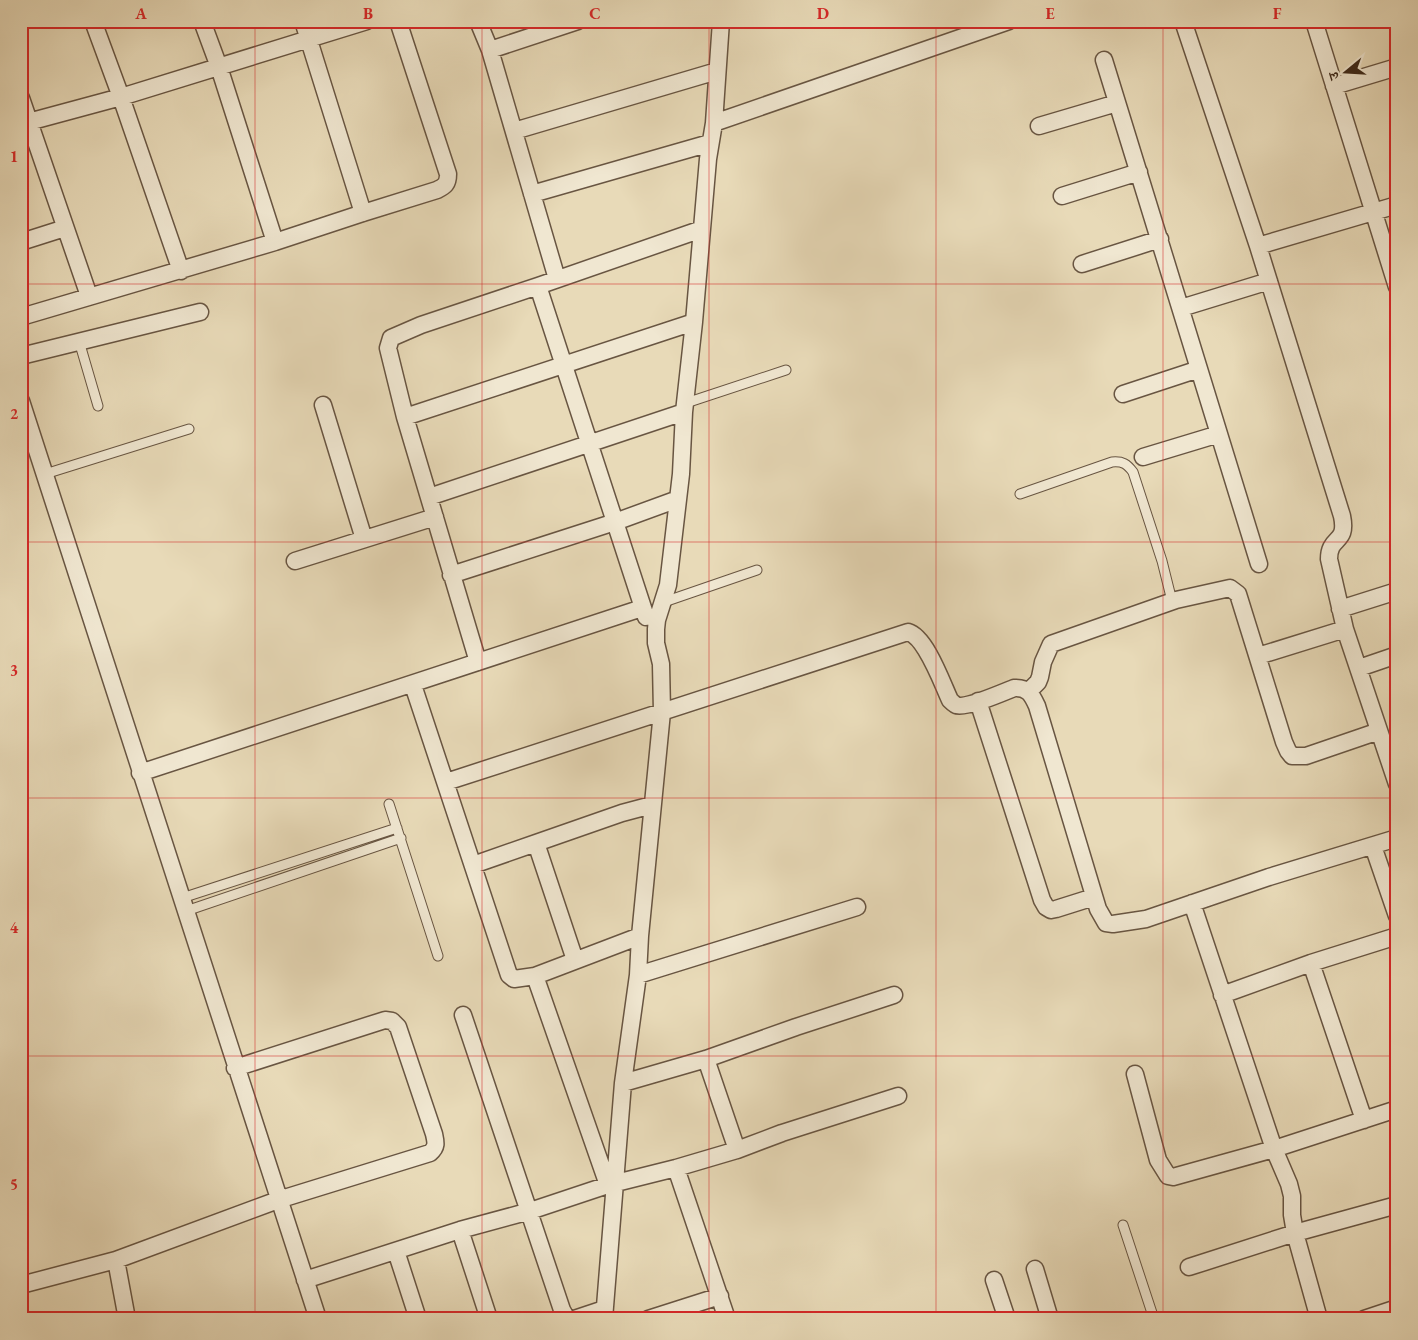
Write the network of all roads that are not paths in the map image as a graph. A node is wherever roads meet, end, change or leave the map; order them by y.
1 (93, 21) edge
2 (202, 21) edge
3 (303, 21) edge
4 (367, 21) edge
5 (398, 21) edge
6 (478, 21) edge
7 (1009, 21) edge
8 (1183, 21) edge
9 (1314, 21) edge
10 (723, 22) edge
11 (570, 23) edge
12 (310, 39) junction
13 (490, 50) junction
14 (1104, 60) dead end
15 (219, 67) junction
16 (1397, 67) edge
17 (717, 71) junction
18 (1334, 86) junction
19 (121, 96) junction
20 (21, 98) edge
21 (1117, 102) junction
22 (26, 123) edge
23 (714, 123) junction
24 (1039, 126) dead end
25 (514, 131) junction
26 (710, 143) junction
27 (1139, 172) junction
28 (532, 194) junction
29 (1062, 196) dead end
30 (1397, 205) edge
31 (1373, 212) junction
32 (363, 213) junction
33 (65, 228) junction
34 (702, 229) junction
35 (1160, 239) junction
36 (21, 242) edge
37 (275, 242) junction
38 (1258, 246) junction
39 (1082, 264) dead end
40 (181, 271) junction
41 (557, 279) junction
42 (1269, 281) junction
43 (538, 286) junction
44 (1397, 287) edge
45 (90, 296) junction
46 (1181, 308) junction
47 (200, 312) dead end
48 (21, 317) edge
49 (694, 322) junction
50 (78, 341) junction
51 (21, 356) edge
52 (565, 364) junction
53 (1199, 369) junction
54 (786, 370) dead end
55 (1123, 394) dead end
56 (21, 401) edge
57 (323, 405) dead end
58 (98, 406) dead end
59 (685, 408) junction
60 (405, 417) junction
61 (189, 429) dead end
62 (1219, 434) junction
63 (589, 443) junction
64 (1143, 457) dead end
65 (45, 474) junction
66 (1020, 494) dead end
67 (429, 497) junction
68 (678, 499) junction
69 (435, 517) junction
70 (615, 522) junction
71 (364, 539) junction
72 (295, 561) dead end
73 (1259, 564) dead end
74 (757, 570) dead end
75 (451, 575) junction
76 (1397, 592) edge
77 (1172, 601) junction
78 (664, 602) junction
79 (642, 608) junction
80 (1340, 609) junction
81 (1346, 629) junction
82 (656, 643) junction
83 (1258, 656) junction
84 (1397, 656) edge
85 (478, 662) junction
86 (1359, 668) junction
87 (413, 684) junction
88 (1029, 691) junction
89 (978, 701) junction
90 (662, 712) junction
91 (1379, 731) junction
92 (140, 773) junction
93 (1396, 779) edge
94 (446, 782) junction
95 (389, 804) dead end
96 (652, 806) junction
97 (398, 828) junction
98 (401, 838) junction
99 (1397, 838) edge
100 (536, 843) junction
101 (1373, 846) junction
102 (473, 865) junction
103 (1094, 896) junction
104 (1192, 904) junction
105 (184, 905) junction
106 (857, 907) dead end
107 (1397, 916) edge
108 (640, 936) junction
109 (1397, 936) edge
110 (438, 956) dead end
111 (575, 960) junction
112 (1311, 963) junction
113 (638, 975) junction
114 (534, 976) junction
115 (894, 995) dead end
116 (1222, 995) junction
117 (463, 1015) dead end
118 (706, 1059) junction
119 (235, 1068) junction
120 (1136, 1074) dead end
121 (623, 1083) junction
122 (898, 1096) dead end
123 (1397, 1109) edge
124 (1364, 1120) junction
125 (1274, 1149) junction
126 (738, 1150) junction
127 (676, 1168) junction
128 (611, 1184) junction
129 (278, 1200) junction
130 (1397, 1204) edge
131 (530, 1211) junction
132 (1123, 1225) dead end
133 (460, 1230) junction
134 (1295, 1233) junction
135 (396, 1251) junction
136 (116, 1260) junction
137 (1189, 1267) dead end
138 (1035, 1268) dead end
139 (305, 1280) junction
140 (994, 1280) dead end
141 (21, 1285) edge
142 (720, 1296) junction
143 (1397, 1308) edge
144 (604, 1314) edge
145 (127, 1319) edge
146 (318, 1319) edge
147 (418, 1319) edge
148 (489, 1319) edge
149 (567, 1319) edge
150 (574, 1319) edge
151 (648, 1319) edge
152 (726, 1319) edge
153 (1007, 1319) edge
154 (1050, 1319) edge
155 (1154, 1319) edge
156 (1319, 1319) edge
157 (1364, 1319) edge

1 - 19 street
2 - 15 street
3 - 12 street
4 - 12 street
5 - 32 street
6 - 13 street
7 - 23 street
8 - 38 street
9 - 18 street
10 - 17 street
11 - 13 street
12 - 15 street
12 - 32 street
13 - 25 street
14 - 21 street
15 - 19 street
15 - 37 street
16 - 18 street
17 - 23 street
17 - 25 street
18 - 31 street
19 - 22 street
19 - 40 street
20 - 22 street
21 - 24 street
21 - 27 street
22 - 33 street
23 - 26 street
25 - 28 street
26 - 28 street
26 - 34 street
27 - 29 street
27 - 35 street
28 - 41 street
30 - 31 street
31 - 38 street
31 - 44 street
32 - 37 street
33 - 36 street
33 - 45 street
34 - 41 street
34 - 49 street
35 - 39 street
35 - 46 street
37 - 40 street
38 - 42 street
40 - 45 street
41 - 43 street
42 - 46 street
42 - 80 street
43 - 52 street
43 - 60 street
45 - 48 street
46 - 53 street
47 - 50 street
49 - 52 street
49 - 59 street
50 - 51 street
50 - 58 lane
52 - 60 street
52 - 63 street
53 - 55 street
53 - 62 street
54 - 59 lane
56 - 65 street
57 - 71 street
59 - 63 street
59 - 68 street
60 - 67 street
61 - 65 lane
62 - 64 street
62 - 73 street
63 - 67 street
63 - 70 street
65 - 92 street
66 - 77 lane
67 - 69 street
68 - 70 street
68 - 78 street
69 - 71 street
69 - 75 street
70 - 75 street
70 - 79 street
71 - 72 street
74 - 78 lane
75 - 85 street
76 - 80 street
77 - 83 street
77 - 88 street
78 - 82 street
79 - 82 street
79 - 85 street
80 - 81 street
81 - 83 street
81 - 86 street
82 - 90 street
83 - 91 street
84 - 86 street
85 - 87 street
86 - 91 street
87 - 92 street
87 - 94 street
88 - 89 street
88 - 103 street
89 - 90 street
89 - 103 street
90 - 94 street
90 - 96 street
91 - 93 street
92 - 105 street
94 - 102 street
95 - 97 lane
96 - 100 street
96 - 108 street
97 - 98 lane
97 - 105 lane
98 - 105 lane
98 - 110 lane
99 - 101 street
100 - 102 street
100 - 111 street
101 - 104 street
101 - 107 street
102 - 114 street
103 - 104 street
104 - 116 street
105 - 119 street
106 - 113 street
108 - 111 street
108 - 113 street
109 - 112 street
111 - 114 street
112 - 116 street
112 - 124 street
113 - 121 street
114 - 128 street
115 - 118 street
116 - 125 street
117 - 131 street
118 - 121 street
118 - 126 street
119 - 129 street
119 - 129 street
120 - 125 street
121 - 128 street
122 - 126 street
123 - 124 street
124 - 125 street
125 - 134 street
126 - 127 street
127 - 128 street
127 - 142 street
128 - 131 street
128 - 144 street
129 - 136 street
129 - 139 street
130 - 134 street
131 - 133 street
131 - 149 street
132 - 155 lane
133 - 135 street
133 - 148 street
134 - 137 street
134 - 156 street
135 - 139 street
135 - 147 street
136 - 141 street
136 - 145 street
138 - 154 street
139 - 146 street
140 - 153 street
142 - 151 street
142 - 152 street
143 - 157 street
144 - 150 street

